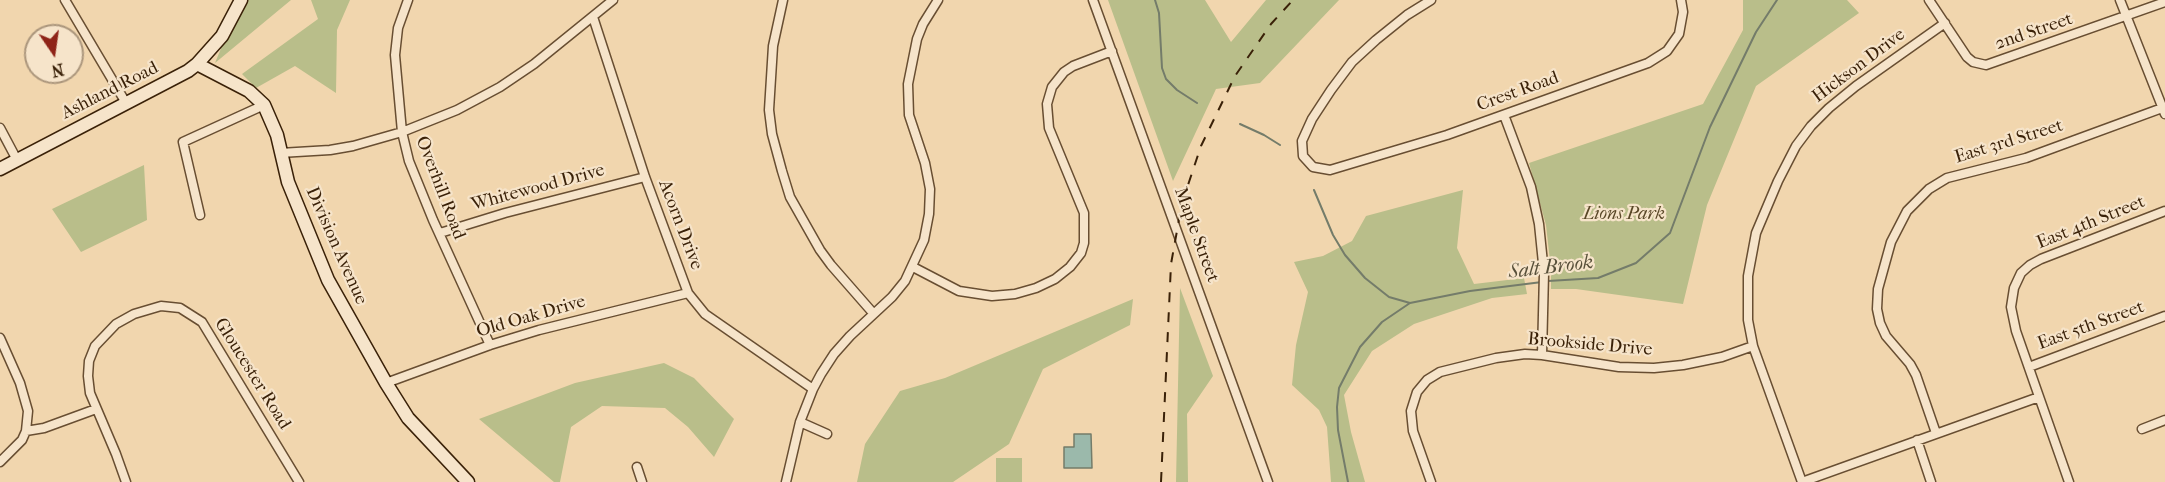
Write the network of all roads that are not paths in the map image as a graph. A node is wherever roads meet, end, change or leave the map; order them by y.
1 (64, 0) edge
2 (241, 0) edge
3 (408, 0) edge
4 (613, 0) edge
5 (783, 0) edge
6 (938, 0) edge
7 (1093, 0) edge
8 (1431, 0) edge
9 (1681, 0) edge
10 (1929, 0) edge
11 (2120, 0) edge
12 (2165, 2) edge
13 (593, 17) junction
14 (2127, 17) junction
15 (1945, 24) junction
16 (1112, 51) junction
17 (197, 64) junction
18 (126, 103) junction
19 (264, 105) junction
20 (2164, 109) edge
21 (1504, 115) junction
22 (0, 128) edge
23 (402, 132) junction
24 (280, 153) junction
25 (17, 160) junction
26 (0, 169) edge
27 (645, 177) junction
28 (2165, 211) edge
29 (200, 215) dead end
30 (440, 233) junction
31 (913, 267) junction
32 (688, 293) junction
33 (873, 313) junction
34 (2165, 316) edge
35 (0, 338) edge
36 (490, 345) junction
37 (1753, 346) junction
38 (1542, 355) junction
39 (2029, 367) junction
40 (386, 383) junction
41 (813, 389) junction
42 (2039, 397) junction
43 (96, 409) junction
44 (2165, 420) edge
45 (800, 422) junction
46 (2142, 429) dead end
47 (26, 430) junction
48 (1936, 433) junction
49 (827, 434) dead end
50 (1917, 441) junction
51 (0, 462) edge
52 (637, 467) dead end
53 (126, 482) edge
54 (298, 482) edge
55 (468, 482) edge
56 (642, 482) edge
57 (786, 482) edge
58 (1268, 482) edge
59 (1431, 482) edge
60 (1802, 482) edge
61 (1931, 482) edge
62 (2069, 482) edge

1 - 18 street
2 - 17 street, Ashland Road
3 - 23 street, Overhill Road
4 - 13 street
5 - 33 street
6 - 31 street
7 - 16 street, Maple Street
8 - 21 street, Crest Road
9 - 21 street, Crest Road
10 - 15 street
11 - 14 street
12 - 14 street, 2nd Street
13 - 23 street
13 - 27 street, Acorn Drive
14 - 15 street, 2nd Street
14 - 20 street
15 - 37 street, Hickson Drive
16 - 31 street
16 - 58 street, Maple Street
17 - 18 street, Ashland Road
17 - 19 street, Division Avenue
18 - 25 street, Ashland Road
19 - 24 street, Division Avenue
19 - 29 street
20 - 48 street, East 3rd Street
21 - 38 street
22 - 25 street
23 - 24 street
23 - 30 street, Overhill Road
24 - 40 street, Division Avenue
25 - 26 street, Ashland Road
27 - 30 street, Whitewood Drive
27 - 32 street, Acorn Drive
28 - 39 street, East 4th Street
30 - 36 street, Overhill Road
31 - 33 street
32 - 36 street, Old Oak Drive
32 - 41 street, Acorn Drive
33 - 41 street
34 - 39 street, East 5th Street
35 - 47 street
36 - 40 street, Old Oak Drive
37 - 38 street, Brookside Drive
37 - 60 street, Hickson Drive
38 - 59 street, Brookside Drive
39 - 42 street, East 4th Street
40 - 55 street, Division Avenue
41 - 45 street
42 - 48 street
42 - 62 street, East 4th Street
43 - 47 street
43 - 53 street, Gloucester Road
43 - 54 street, Gloucester Road
44 - 46 street
45 - 49 street
45 - 57 street
47 - 51 street
48 - 50 street
50 - 60 street
50 - 61 street
52 - 56 street

